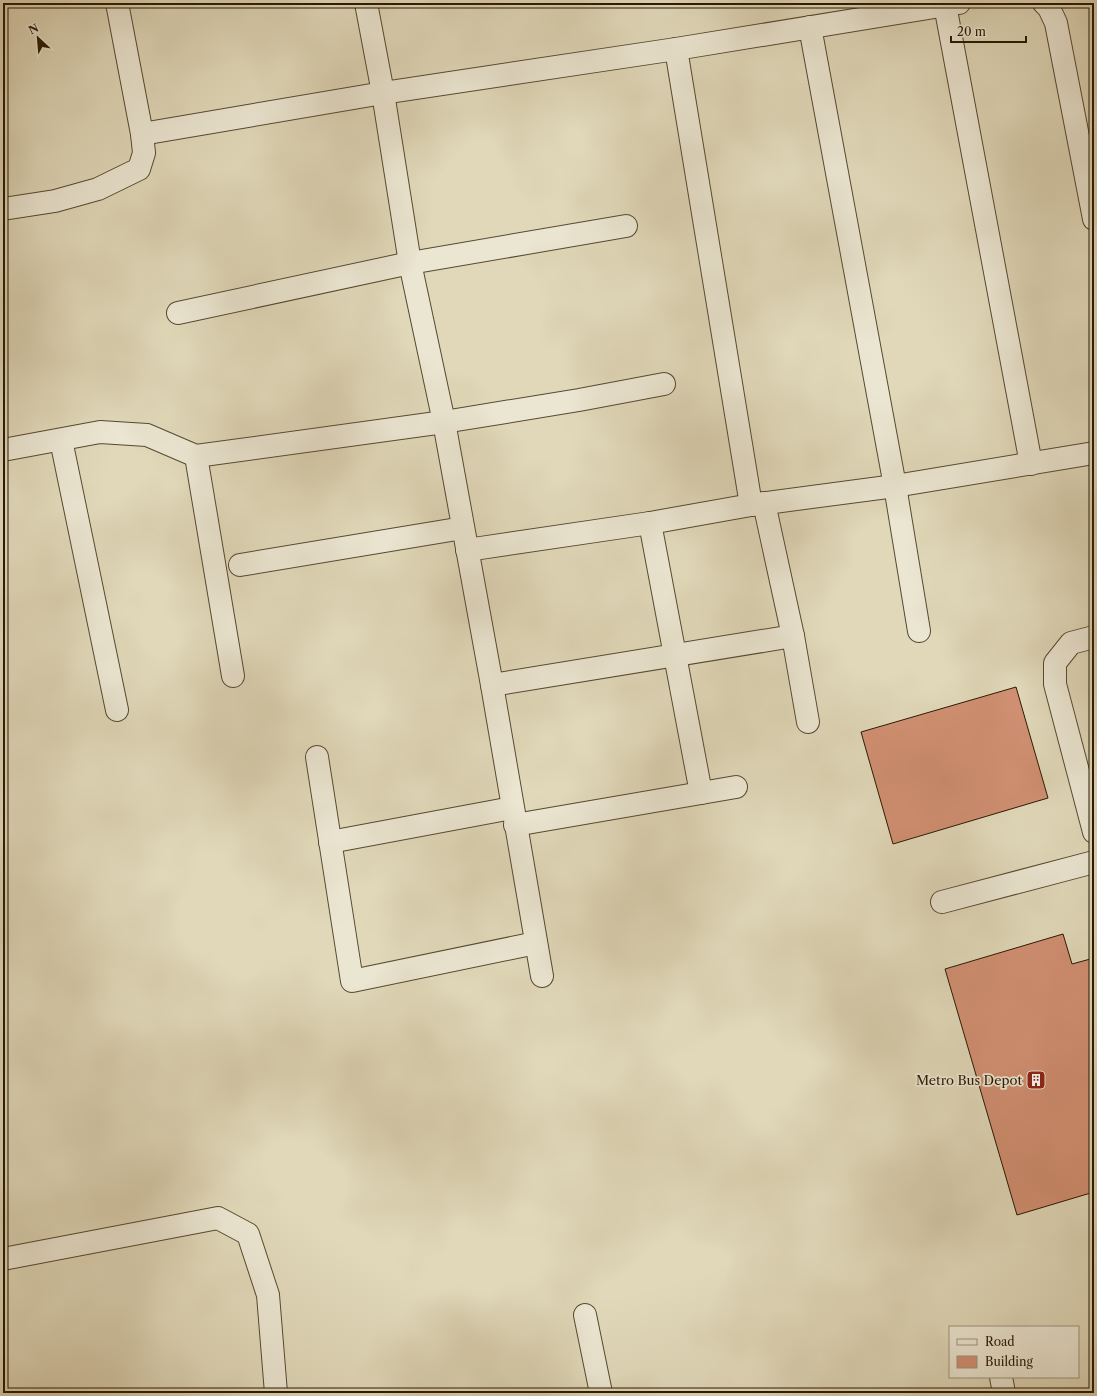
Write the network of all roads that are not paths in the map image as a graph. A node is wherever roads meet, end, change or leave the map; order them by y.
1 (117, 3) edge
2 (366, 3) edge
3 (1044, 3) edge
4 (952, 4) edge
5 (810, 27) junction
6 (676, 49) junction
7 (383, 93) junction
8 (142, 134) junction
9 (3, 209) edge
10 (1094, 219) edge
11 (626, 226) dead end
12 (410, 263) junction
13 (178, 312) dead end
14 (664, 384) dead end
15 (444, 422) junction
16 (61, 440) junction
17 (3, 450) edge
18 (1094, 453) edge
19 (196, 456) junction
20 (1031, 464) junction
21 (895, 486) junction
22 (758, 504) junction
23 (650, 523) junction
24 (463, 528) junction
25 (467, 550) junction
26 (240, 565) dead end
27 (919, 631) dead end
28 (793, 636) junction
29 (1094, 637) edge
30 (675, 654) junction
31 (233, 676) dead end
32 (492, 686) junction
33 (117, 710) dead end
34 (808, 722) dead end
35 (317, 757) dead end
36 (736, 787) dead end
37 (701, 793) junction
38 (513, 816) junction
39 (1094, 832) edge
40 (330, 842) junction
41 (1094, 862) edge
42 (942, 902) dead end
43 (536, 943) junction
44 (542, 976) dead end
45 (3, 1259) edge
46 (585, 1315) dead end
47 (1001, 1378) edge
48 (276, 1393) edge
49 (601, 1393) edge
50 (1004, 1393) edge

1 - 8 street
2 - 7 street
3 - 10 street
4 - 5 street
4 - 20 street
5 - 6 street
5 - 21 street
6 - 7 street
6 - 22 street
7 - 8 street
7 - 12 street
8 - 9 street
11 - 12 street
12 - 13 street
12 - 15 street
14 - 15 street
15 - 19 street
15 - 24 street
16 - 17 street
16 - 19 street
16 - 33 street
18 - 20 street
19 - 31 street
20 - 21 street
21 - 22 street
21 - 27 street
22 - 23 street
22 - 28 street
23 - 25 street
23 - 30 street
24 - 25 street
24 - 26 street
25 - 32 street
28 - 30 street
28 - 34 street
29 - 39 street
30 - 32 street
30 - 37 street
32 - 38 street
35 - 40 street
36 - 37 street
37 - 38 street
38 - 40 street
38 - 43 street
40 - 43 street
41 - 42 street
43 - 44 street
45 - 48 street
46 - 49 street
47 - 50 street

